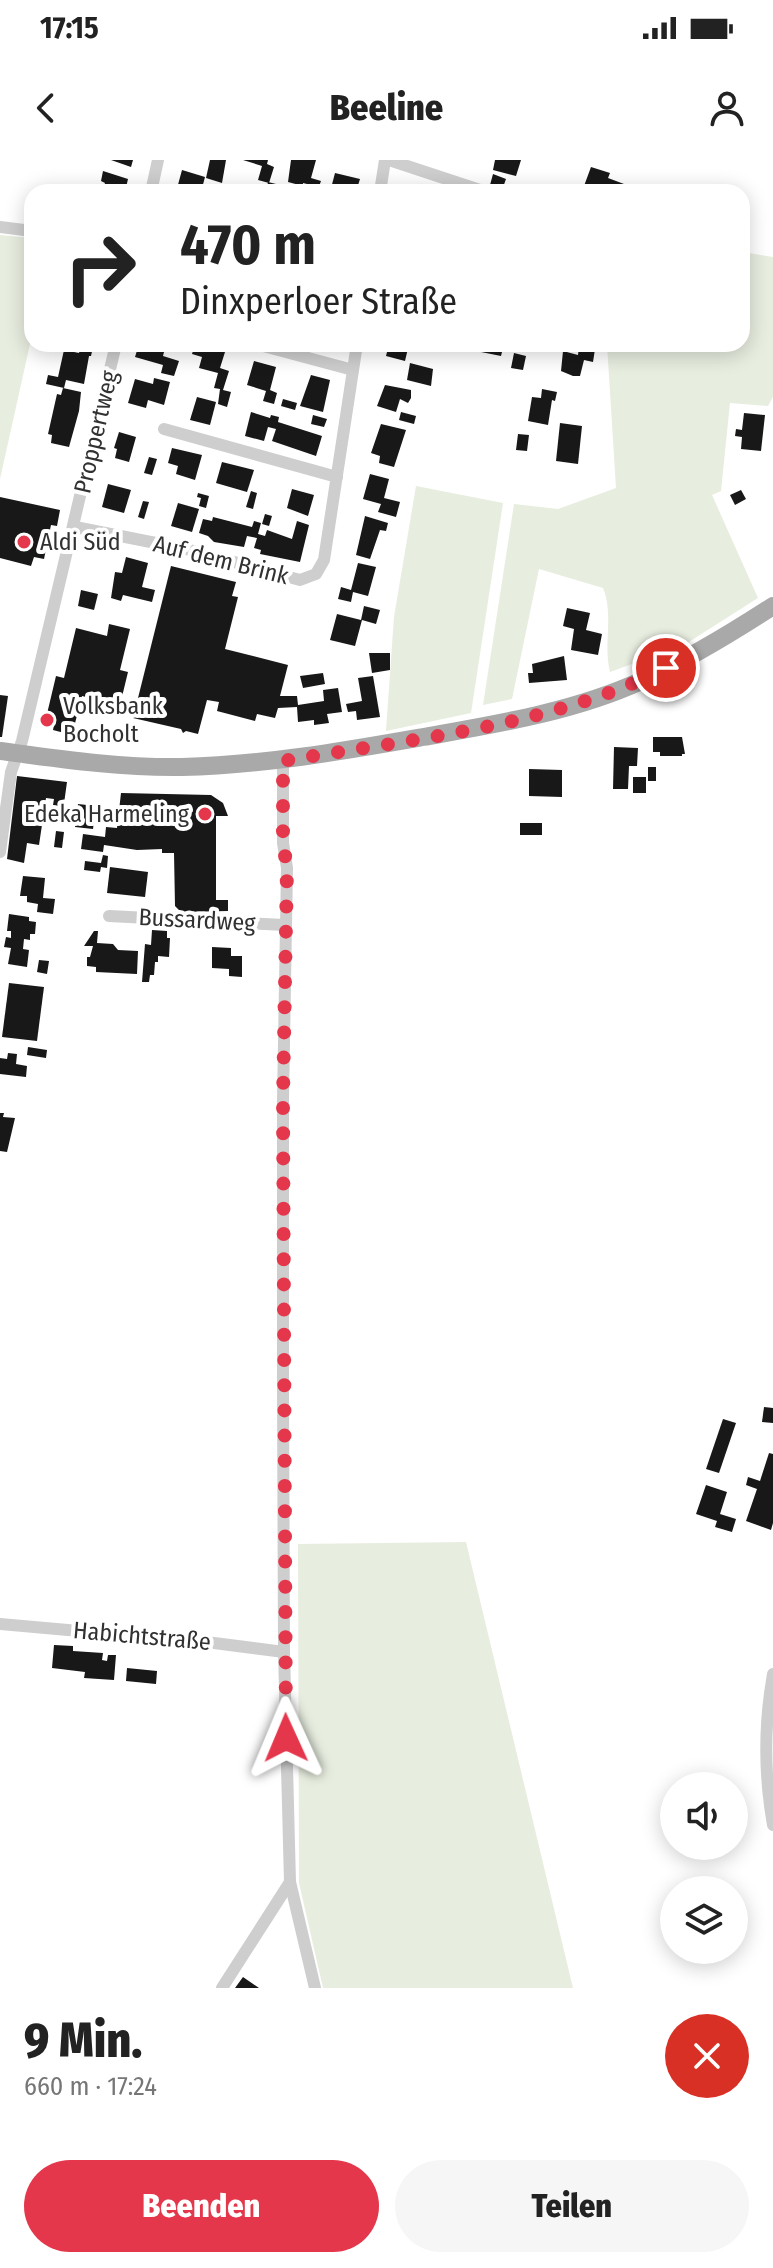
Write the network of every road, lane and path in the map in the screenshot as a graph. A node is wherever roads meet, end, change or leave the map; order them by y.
1 (158, 160) edge
2 (387, 160) edge
3 (153, 184) edge
4 (382, 184) edge
5 (461, 184) edge
6 (0, 227) edge
7 (24, 230) edge
8 (114, 352) edge
9 (286, 352) edge
10 (356, 352) edge
11 (353, 370) junction
12 (164, 429) dead end
13 (337, 477) junction
14 (75, 527) junction
15 (773, 606) edge
16 (9, 752) edge
17 (283, 761) junction
18 (0, 852) edge
19 (109, 916) dead end
20 (285, 925) junction
21 (0, 1624) edge
22 (284, 1652) junction
23 (773, 1674) edge
24 (773, 1825) edge
25 (290, 1882) junction
26 (222, 1988) edge
27 (315, 1988) edge

1 - 3 street
2 - 4 street
2 - 5 street
6 - 7 street
8 - 14 street, Proppertweg
9 - 11 street
10 - 11 street, Auf dem Brink
11 - 13 street, Auf dem Brink
12 - 13 street
13 - 14 street, Auf dem Brink
14 - 16 street, Proppertweg
15 - 17 main road
16 - 17 main road
16 - 18 street
17 - 20 street, Bussardweg
19 - 20 street, Bussardweg
20 - 22 street, Bussardweg
21 - 22 street, Habichtstraße
22 - 25 street, Bussardweg
23 - 24 street
25 - 26 street
25 - 27 street, Bussardweg

